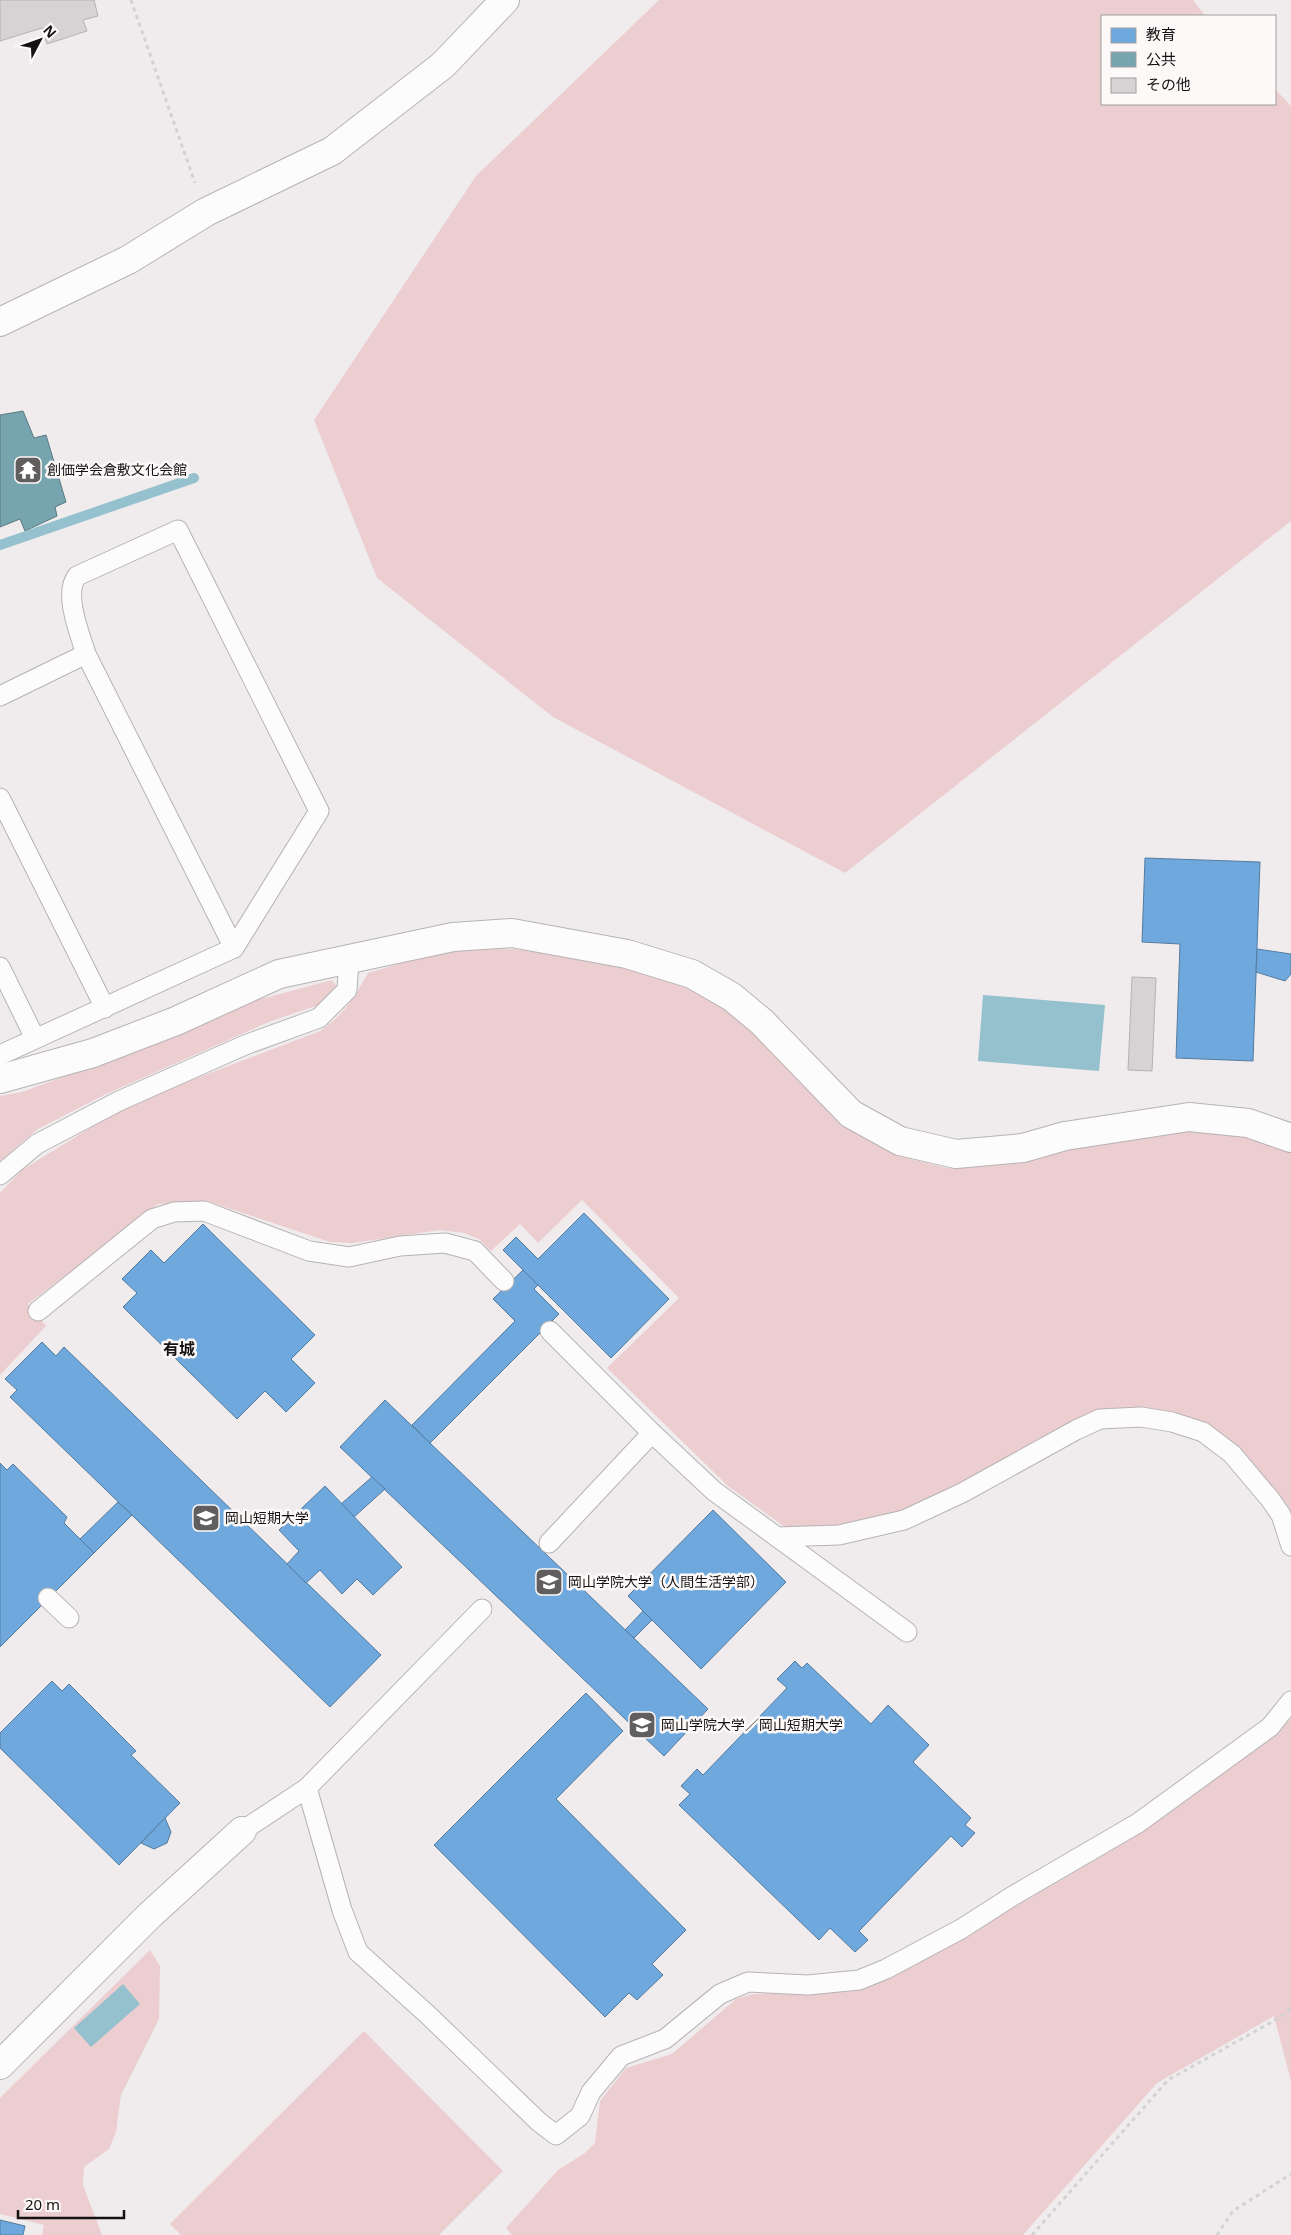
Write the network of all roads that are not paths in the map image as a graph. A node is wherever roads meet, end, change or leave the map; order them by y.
1 (505, 0) edge
2 (0, 322) edge
3 (86, 654) junction
4 (0, 696) edge
5 (0, 798) edge
6 (234, 948) junction
7 (349, 959) junction
8 (0, 967) edge
9 (105, 1008) junction
10 (31, 1030) dead end
11 (0, 1055) edge
12 (0, 1079) edge
13 (1291, 1138) edge
14 (0, 1175) edge
15 (504, 1281) dead end
16 (38, 1311) dead end
17 (550, 1331) dead end
18 (652, 1433) junction
19 (777, 1537) junction
20 (548, 1543) dead end
21 (1291, 1546) edge
22 (48, 1598) dead end
23 (482, 1609) dead end
24 (69, 1618) dead end
25 (907, 1632) dead end
26 (1291, 1701) edge
27 (307, 1788) junction
28 (242, 1831) joint
29 (0, 2065) edge

1 - 2 street
3 - 4 lane
3 - 6 lane
3 - 6 lane
5 - 9 lane
6 - 9 lane
7 - 12 street
7 - 13 street
7 - 14 lane
8 - 10 lane
9 - 11 lane
15 - 16 lane
17 - 18 lane
18 - 19 lane
18 - 20 lane
19 - 21 lane
19 - 25 lane
22 - 24 lane
23 - 27 lane
26 - 27 lane
27 - 28 lane
28 - 29 street

